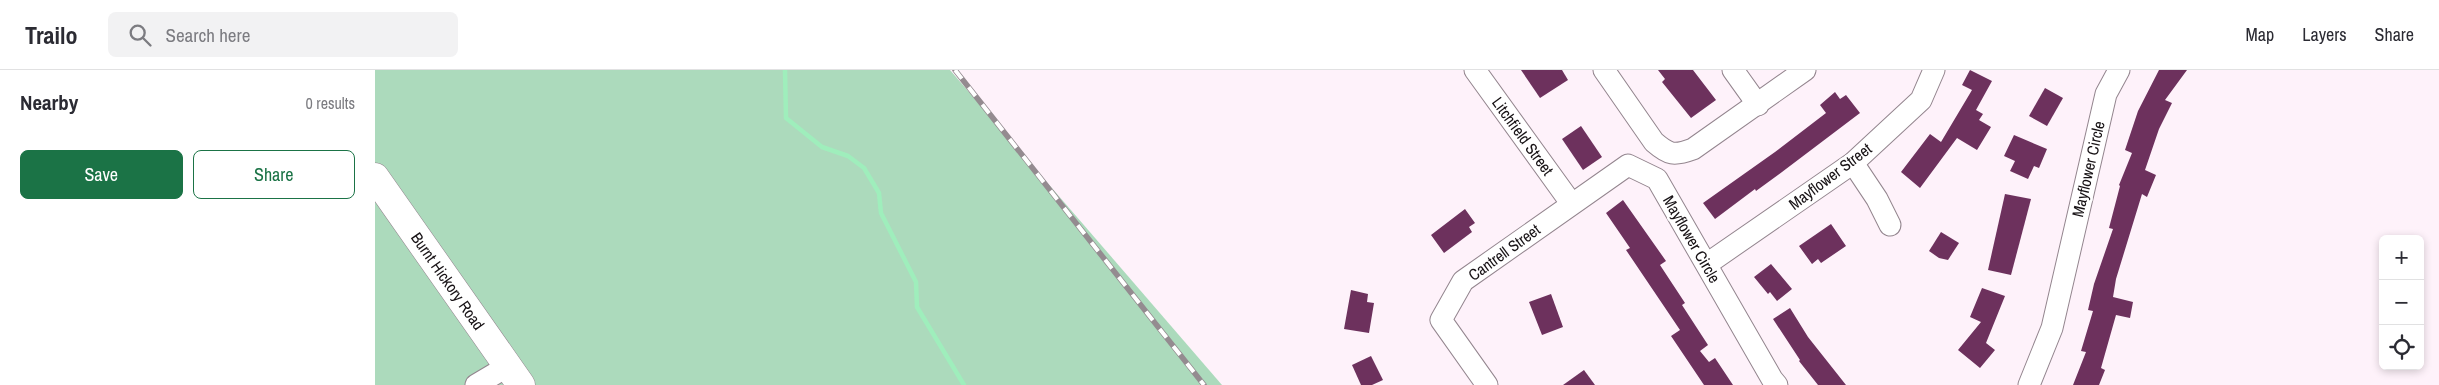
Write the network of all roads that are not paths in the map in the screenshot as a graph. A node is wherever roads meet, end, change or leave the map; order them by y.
1 (1475, 70) edge
2 (1604, 70) edge
3 (1733, 70) edge
4 (1805, 70) edge
5 (1934, 70) edge
6 (2119, 70) edge
7 (1757, 105) junction
8 (1853, 162) junction
9 (375, 177) edge
10 (1571, 203) junction
11 (1890, 226) dead end
12 (1707, 264) junction
13 (515, 376) edge
14 (476, 385) edge
15 (1487, 385) edge
16 (1777, 385) edge
17 (2029, 385) edge

1 - 10 street, Litchfield Street
2 - 7 street
3 - 7 street
4 - 7 street
5 - 8 street, Mayflower Street
6 - 17 street, Mayflower Circle
8 - 11 street
8 - 12 street, Mayflower Street
9 - 13 main road, Burnt Hickory Road
10 - 12 street, Mayflower Circle
10 - 15 street, Cantrell Street
12 - 16 street, Mayflower Circle
13 - 14 street

